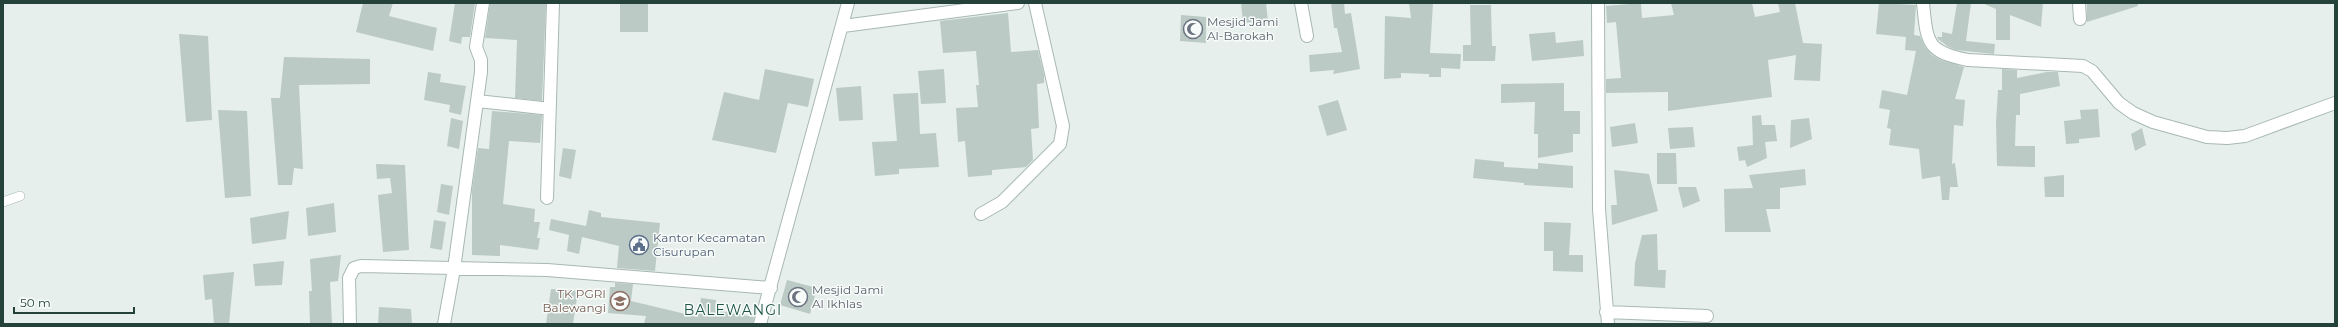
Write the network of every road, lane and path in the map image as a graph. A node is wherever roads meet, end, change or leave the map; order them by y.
1 (482, 3) edge
2 (554, 3) edge
3 (848, 3) edge
4 (1018, 3) edge
5 (1035, 3) edge
6 (1301, 3) edge
7 (1598, 3) edge
8 (1923, 3) edge
9 (2079, 3) edge
10 (938, 8) edge
11 (2080, 19) dead end
12 (843, 26) junction
13 (1307, 36) dead end
14 (477, 102) junction
15 (2335, 103) edge
16 (542, 108) dead end
17 (20, 196) dead end
18 (547, 198) dead end
19 (3, 202) edge
20 (981, 214) dead end
21 (454, 269) junction
22 (771, 288) junction
23 (1707, 316) dead end
24 (1607, 318) edge
25 (350, 324) edge
26 (444, 324) edge
27 (760, 324) edge

1 - 14 street
2 - 18 street
3 - 12 street
4 - 10 street
5 - 20 street
6 - 13 street
7 - 24 street
8 - 15 street
9 - 11 street
10 - 12 street
12 - 22 street
14 - 16 street
14 - 21 street
17 - 19 lane
21 - 22 street
21 - 25 street
21 - 26 street
22 - 27 street
23 - 24 street

